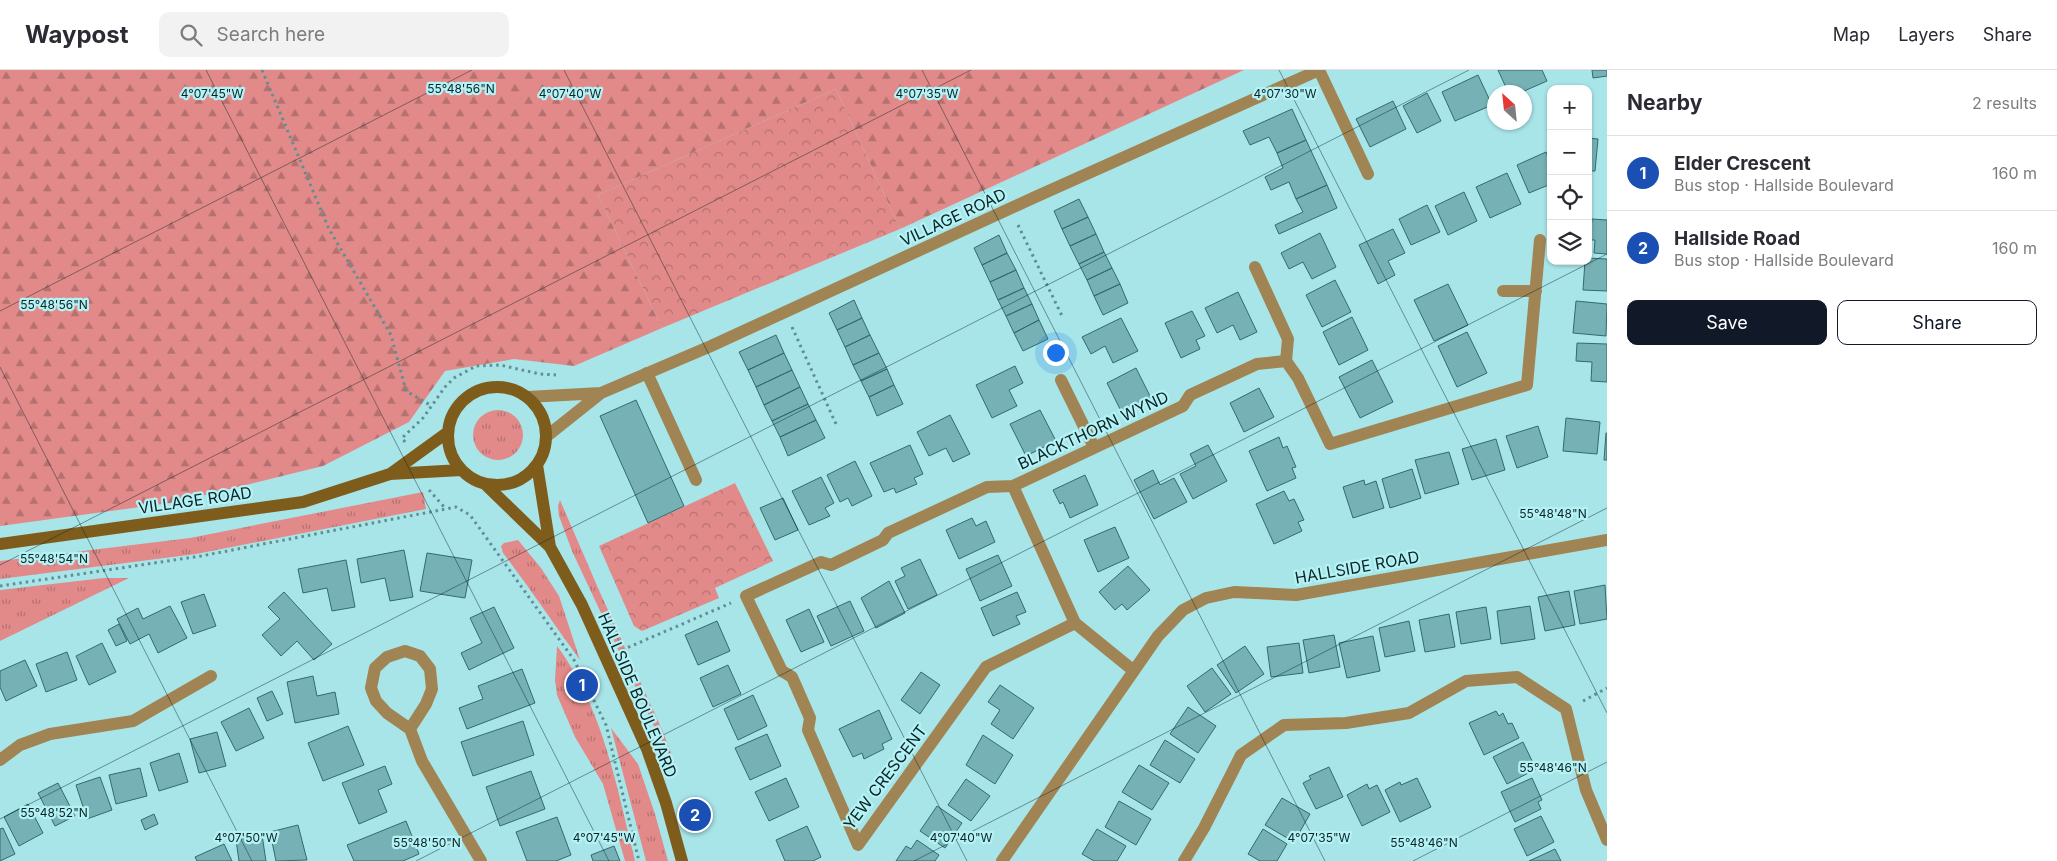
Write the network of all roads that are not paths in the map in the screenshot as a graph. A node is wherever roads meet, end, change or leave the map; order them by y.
1 (1319, 70) edge
2 (1368, 174) dead end
3 (1540, 240) dead end
4 (1256, 267) dead end
5 (1503, 291) dead end
6 (1536, 291) junction
7 (1286, 362) junction
8 (647, 373) junction
9 (1061, 380) dead end
10 (600, 393) junction
11 (527, 397) junction
12 (448, 432) junction
13 (547, 436) junction
14 (1094, 447) junction
15 (537, 465) junction
16 (462, 470) junction
17 (390, 474) junction
18 (696, 480) dead end
19 (485, 484) junction
20 (1013, 486) junction
21 (1607, 540) edge
22 (0, 544) edge
23 (550, 547) junction
24 (1075, 623) junction
25 (1134, 671) junction
26 (211, 676) dead end
27 (410, 729) junction
28 (0, 760) edge
29 (1607, 840) edge
30 (481, 861) edge
31 (682, 861) edge
32 (1002, 861) edge
33 (1184, 861) edge

1 - 2 street
1 - 8 street, VILLAGE ROAD
3 - 6 street
4 - 7 street
5 - 6 street
6 - 7 street
7 - 14 street, BLACKTHORN WYND
8 - 10 street, VILLAGE ROAD
8 - 18 street
9 - 14 street
10 - 11 street, VILLAGE ROAD
10 - 13 street, VILLAGE ROAD
11 - 12 street
11 - 13 street
12 - 16 street
12 - 17 street, VILLAGE ROAD
13 - 15 street
14 - 20 street, BLACKTHORN WYND
15 - 19 street
15 - 23 street, HALLSIDE BOULEVARD
16 - 17 street, VILLAGE ROAD
16 - 19 street
17 - 22 street, VILLAGE ROAD
19 - 23 street, HALLSIDE BOULEVARD
20 - 24 street, BLACKTHORN WYND
20 - 24 street, YEW CRESCENT
21 - 25 street, HALLSIDE ROAD
23 - 31 street, HALLSIDE BOULEVARD
24 - 25 street, BLACKTHORN WYND
25 - 32 street, HALLSIDE ROAD
26 - 28 street
27 - 27 street
27 - 30 street
29 - 33 street

